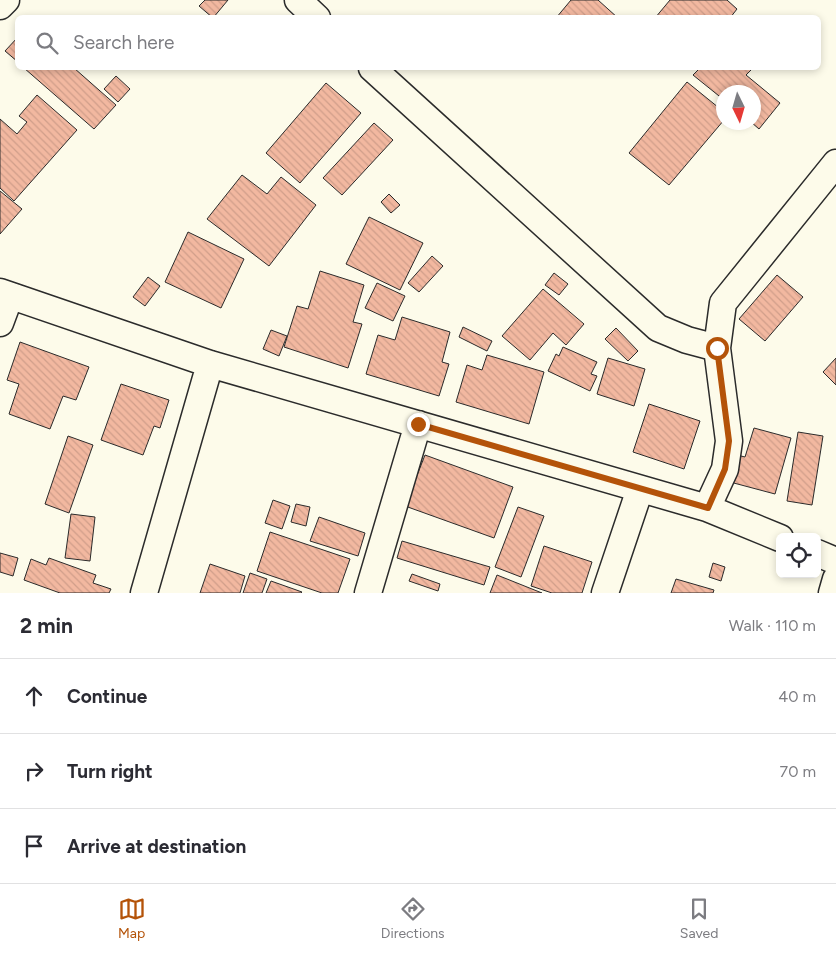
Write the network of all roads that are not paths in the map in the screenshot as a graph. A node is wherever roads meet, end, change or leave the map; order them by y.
1 (6, 0) edge
2 (298, 0) edge
3 (0, 6) edge
4 (314, 15) edge
5 (374, 70) edge
6 (836, 162) edge
7 (5, 294) edge
8 (0, 323) edge
9 (717, 348) junction
10 (210, 364) junction
11 (418, 424) junction
12 (640, 490) junction
13 (708, 508) junction
14 (776, 536) edge
15 (821, 555) edge
16 (836, 561) edge
17 (836, 580) edge
18 (144, 593) edge
19 (368, 593) edge
20 (605, 593) edge
21 (832, 593) edge

1 - 3 street
2 - 4 street
5 - 9 street
6 - 9 street
7 - 8 street
7 - 10 street
9 - 13 street
10 - 11 street
10 - 18 street
11 - 12 street
11 - 19 street
12 - 13 street
12 - 20 street
13 - 14 street
15 - 16 street
17 - 21 street

